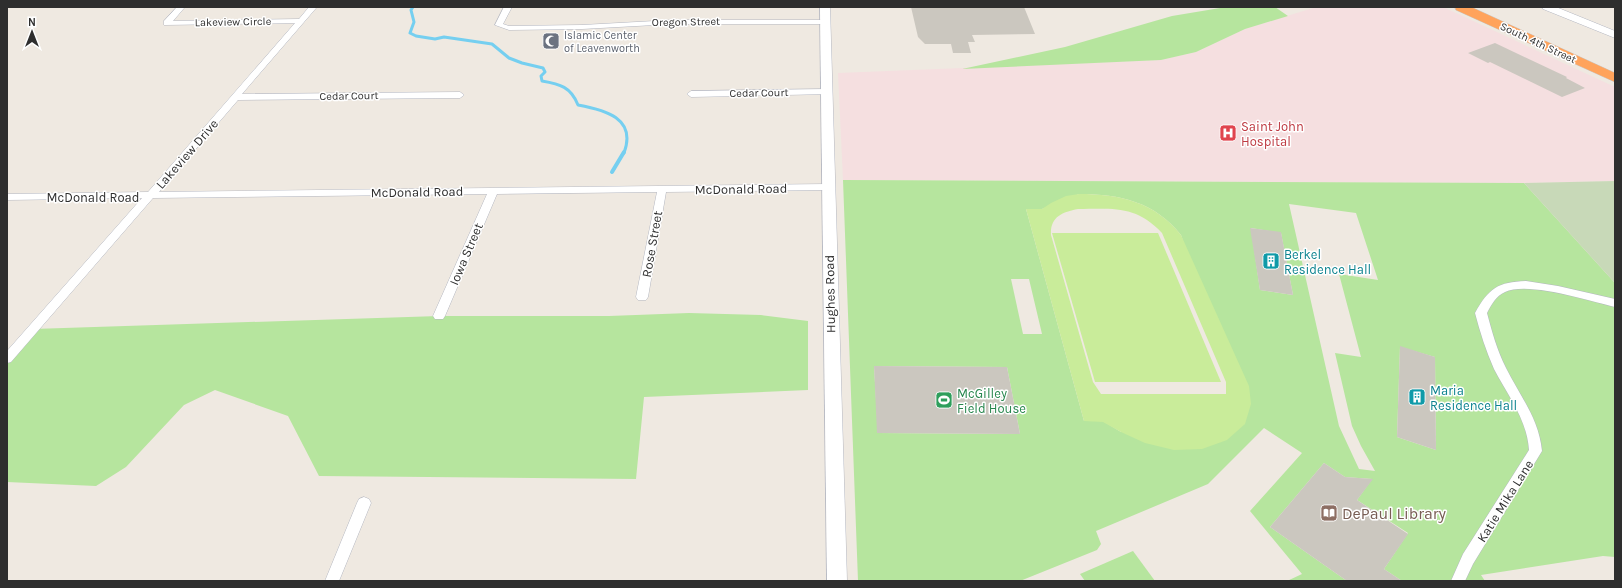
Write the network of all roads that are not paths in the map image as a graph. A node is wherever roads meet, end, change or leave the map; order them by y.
1 (181, 7) edge
2 (313, 7) edge
3 (508, 7) edge
4 (825, 7) edge
5 (1461, 7) edge
6 (1547, 7) edge
7 (302, 21) junction
8 (825, 22) junction
9 (1615, 35) edge
10 (1615, 78) edge
11 (827, 92) junction
12 (691, 94) dead end
13 (460, 95) dead end
14 (237, 96) junction
15 (828, 187) junction
16 (662, 190) junction
17 (493, 191) junction
18 (150, 196) junction
19 (7, 198) edge
20 (642, 297) dead end
21 (1615, 303) edge
22 (439, 316) dead end
23 (7, 359) edge
24 (364, 503) dead end
25 (332, 581) edge
26 (837, 581) edge
27 (1458, 581) edge

1 - 7 street, Lakeview Circle
2 - 7 street
3 - 8 street, Oregon Street
4 - 8 street, Hughes Road
5 - 10 highway, South 4th Street
6 - 9 street
7 - 14 street, Lakeview Drive
8 - 11 street, Hughes Road
11 - 12 street, Cedar Court
11 - 15 street, Hughes Road
13 - 14 street, Cedar Court
14 - 18 street, Lakeview Drive
15 - 16 street, McDonald Road
15 - 26 street, Hughes Road
16 - 17 street, McDonald Road
16 - 20 street, Rose Street
17 - 18 street, McDonald Road
17 - 22 street, Iowa Street
18 - 19 street, McDonald Road
18 - 23 street, Lakeview Drive
21 - 27 street, Katie Mika Lane
24 - 25 street

